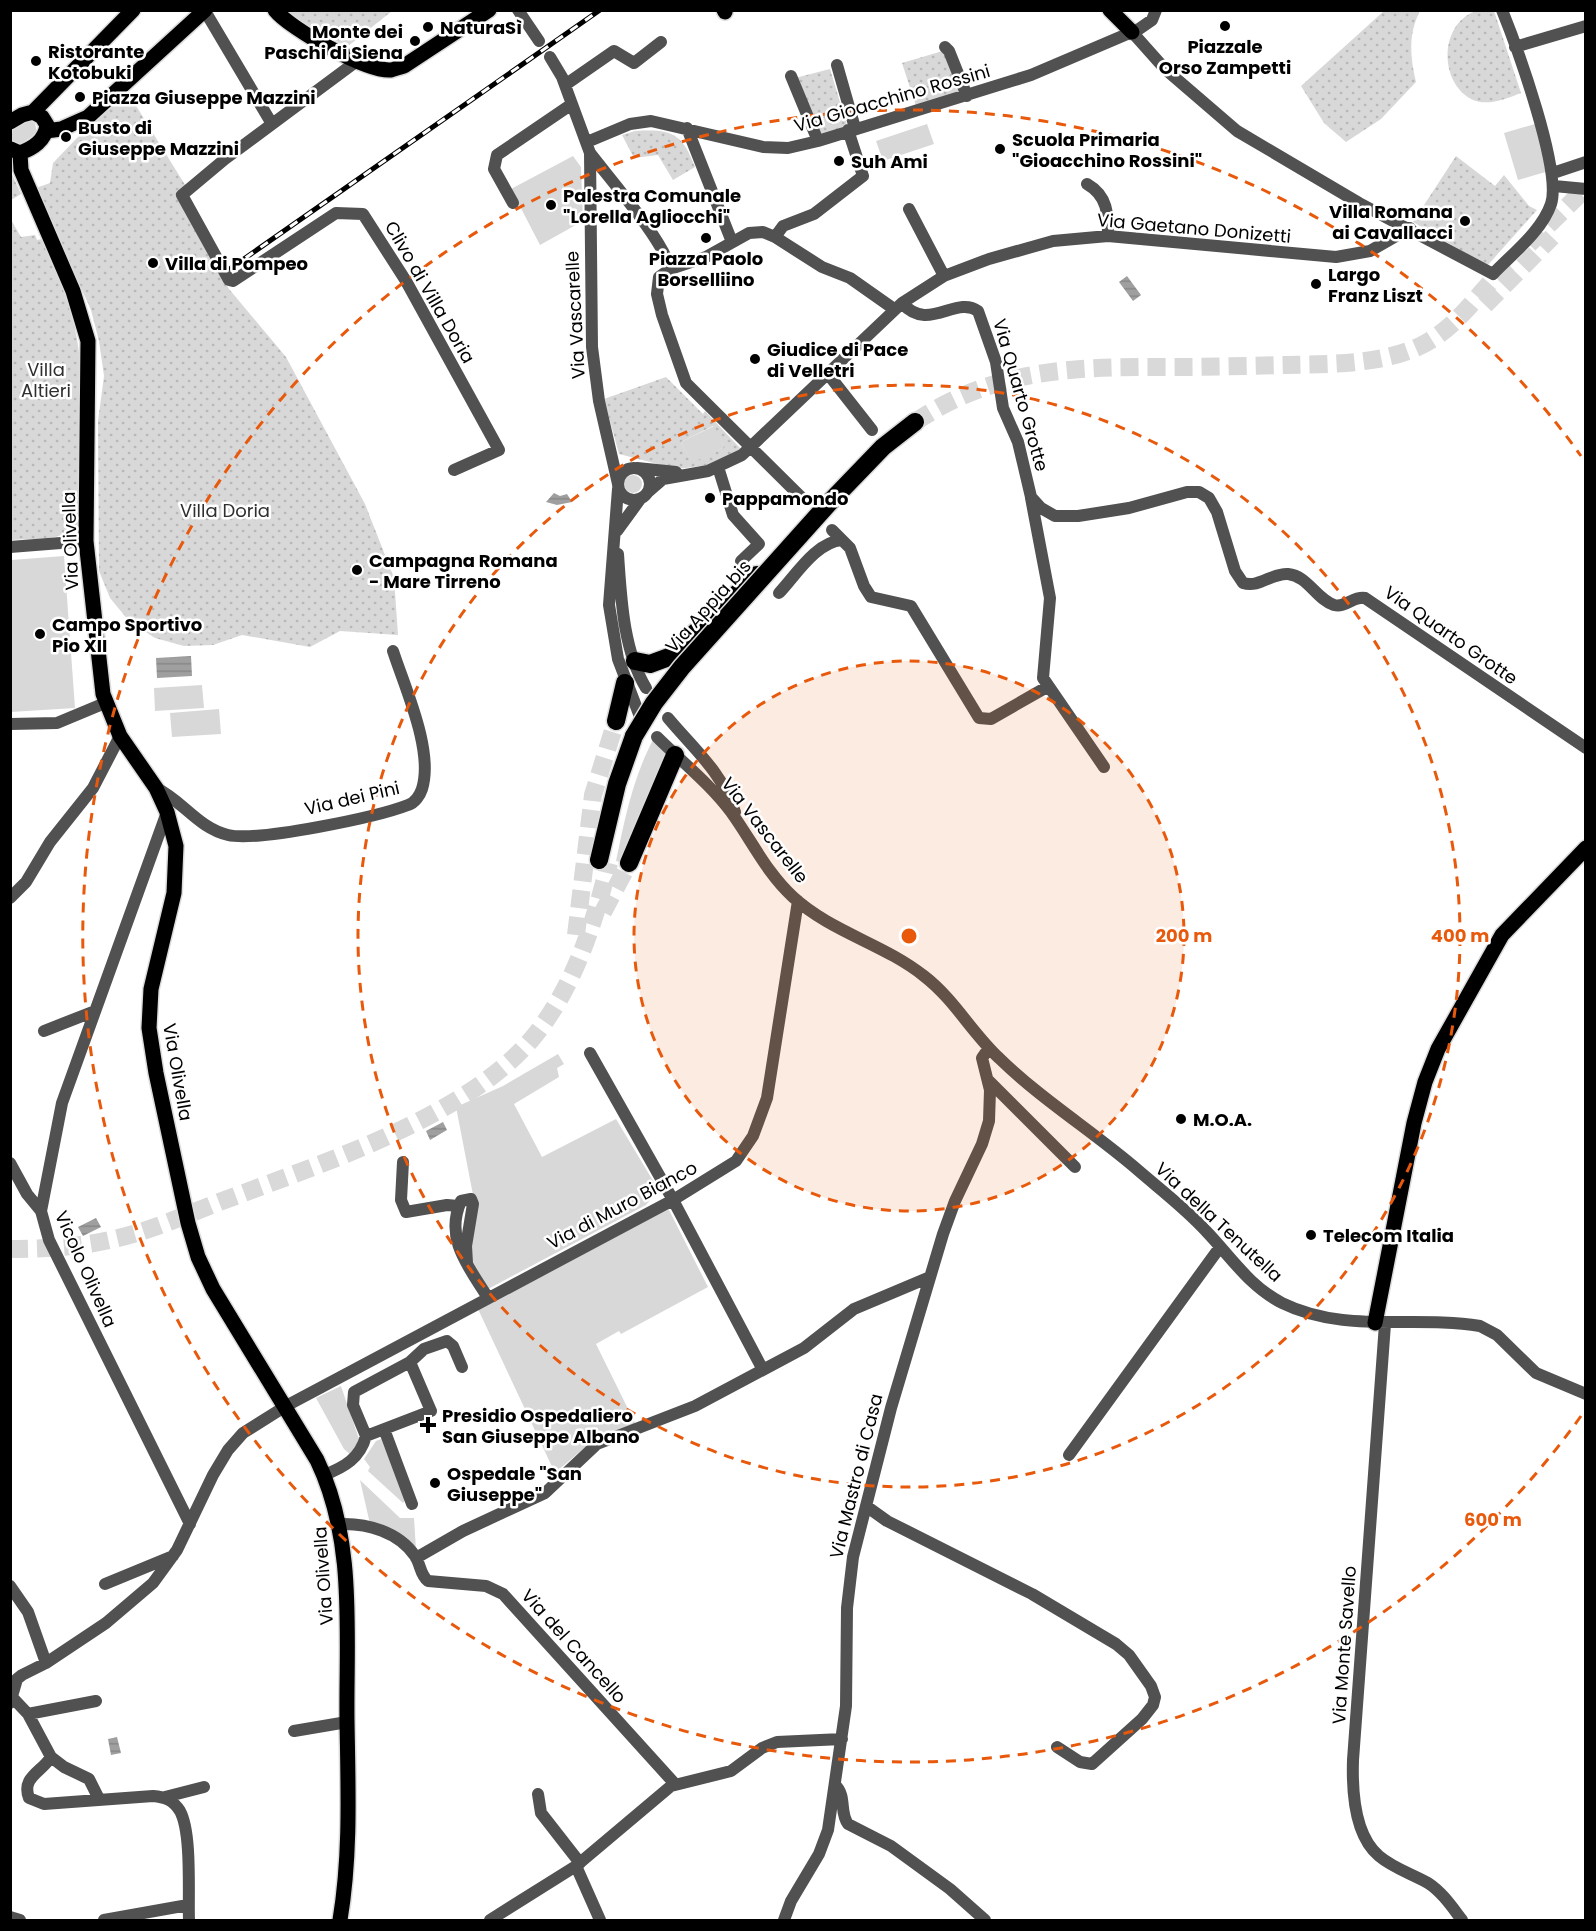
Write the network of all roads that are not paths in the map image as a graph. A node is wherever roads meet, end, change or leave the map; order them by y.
1 (133, 10) edge
2 (275, 10) edge
3 (518, 10) edge
4 (1110, 10) edge
5 (1156, 10) edge
6 (1503, 10) edge
7 (205, 11) edge
8 (478, 13) edge
9 (1586, 26) edge
10 (1132, 32) junction
11 (539, 41) dead end
12 (661, 42) dead end
13 (945, 47) dead end
14 (1515, 47) junction
15 (550, 57) dead end
16 (357, 61) junction
17 (837, 65) dead end
18 (791, 76) dead end
19 (565, 85) junction
20 (967, 96) junction
21 (572, 104) junction
22 (33, 112) junction
23 (11, 120) edge
24 (272, 124) junction
25 (687, 128) junction
26 (852, 129) junction
27 (46, 131) junction
28 (818, 141) junction
29 (589, 148) junction
30 (14, 151) edge
31 (1586, 162) edge
32 (1553, 172) junction
33 (1087, 184) dead end
34 (1554, 186) junction
35 (1586, 189) edge
36 (513, 203) dead end
37 (909, 209) dead end
38 (1410, 228) junction
39 (1108, 236) junction
40 (775, 237) junction
41 (732, 242) junction
42 (670, 269) junction
43 (944, 276) junction
44 (898, 306) junction
45 (828, 374) junction
46 (918, 426) tunnel mouth
47 (872, 430) dead end
48 (607, 435) junction
49 (751, 447) junction
50 (718, 467) junction
51 (634, 468) junction
52 (454, 470) dead end
53 (686, 474) junction
54 (618, 487) junction
55 (644, 495) junction
56 (1031, 497) junction
57 (803, 499) dead end
58 (833, 506) junction
59 (832, 530) dead end
60 (616, 532) junction
61 (842, 540) junction
62 (86, 541) junction
63 (10, 546) edge
64 (784, 553) junction
65 (741, 561) dead end
66 (779, 593) dead end
67 (393, 651) dead end
68 (635, 661) junction
69 (626, 683) junction
70 (1047, 687) junction
71 (646, 688) dead end
72 (105, 703) junction
73 (639, 714) dead end
74 (668, 718) dead end
75 (616, 721) tunnel mouth
76 (10, 724) edge
77 (120, 736) junction
78 (645, 738) junction
79 (1586, 748) edge
80 (675, 755) junction
81 (1104, 767) dead end
82 (156, 788) junction
83 (167, 812) junction
84 (738, 822) junction
85 (1586, 848) edge
86 (604, 861) tunnel mouth
87 (628, 863) tunnel mouth
88 (10, 898) edge
89 (798, 901) junction
90 (95, 1011) junction
91 (44, 1031) dead end
92 (989, 1048) junction
93 (590, 1053) dead end
94 (988, 1081) junction
95 (403, 1162) dead end
96 (10, 1163) edge
97 (1075, 1167) dead end
98 (673, 1200) junction
99 (40, 1210) junction
100 (1220, 1247) junction
101 (930, 1276) junction
102 (488, 1298) junction
103 (1380, 1323) junction
104 (410, 1362) junction
105 (462, 1367) dead end
106 (763, 1370) junction
107 (1586, 1394) edge
108 (286, 1406) junction
109 (384, 1429) junction
110 (366, 1436) junction
111 (1069, 1455) dead end
112 (324, 1475) junction
113 (412, 1504) dead end
114 (866, 1506) junction
115 (190, 1524) junction
116 (340, 1524) junction
117 (173, 1556) junction
118 (416, 1558) junction
119 (105, 1584) dead end
120 (10, 1586) edge
121 (46, 1663) junction
122 (11, 1700) edge
123 (96, 1701) dead end
124 (28, 1714) junction
125 (347, 1722) junction
126 (294, 1731) dead end
127 (842, 1739) junction
128 (1057, 1747) dead end
129 (51, 1757) junction
130 (675, 1784) junction
131 (835, 1785) junction
132 (204, 1787) dead end
133 (538, 1794) dead end
134 (165, 1797) junction
135 (99, 1799) junction
136 (578, 1865) junction
137 (188, 1905) junction
138 (10, 1917) edge
139 (20, 1920) edge
140 (104, 1920) edge
141 (189, 1920) edge
142 (340, 1920) edge
143 (490, 1920) edge
144 (600, 1920) edge
145 (784, 1920) edge
146 (985, 1920) edge
147 (1462, 1920) edge

1 - 22 main road
2 - 16 main road
3 - 11 street
4 - 10 main road
5 - 10 street, Via Gioacchino Rossini
6 - 14 street
7 - 24 street
7 - 27 main road
8 - 16 main road
9 - 14 street
10 - 20 street, Via Gioacchino Rossini
10 - 38 street
12 - 19 street
13 - 20 street
14 - 32 street
15 - 19 street, Via Vascarelle
16 - 24 street
17 - 26 street
18 - 28 street
19 - 21 street, Via Vascarelle
20 - 26 street, Via Gioacchino Rossini
21 - 29 street, Via Vascarelle
21 - 36 street
22 - 23 main road
22 - 27 main road
24 - 52 street, Clivo di Villa Doria
25 - 28 street, Via Gioacchino Rossini
25 - 29 street, Via Gioacchino Rossini
25 - 41 street
26 - 28 street, Via Gioacchino Rossini
26 - 40 street
27 - 30 main road
29 - 42 street
29 - 48 street, Via Vascarelle
30 - 62 main road, Via Olivella
31 - 32 street
32 - 34 street
33 - 39 street
34 - 35 street
34 - 38 street
37 - 43 street
38 - 39 street, Via Gaetano Donizetti
39 - 43 street, Via Gaetano Donizetti
40 - 41 street, Via Quarto Grotte
40 - 44 street, Via Quarto Grotte
41 - 42 street, Via Quarto Grotte
42 - 49 street
43 - 44 street, Via Gaetano Donizetti
44 - 45 street, Via Gaetano Donizetti
44 - 56 street, Via Quarto Grotte
45 - 47 street
45 - 49 street, Via Gaetano Donizetti
46 - 58 highway, Via Appia bis
48 - 51 street, Via Vascarelle
48 - 54 street, Via Vascarelle
49 - 50 street, Via Gaetano Donizetti
49 - 57 street
50 - 53 street, Via Gaetano Donizetti
50 - 65 street
51 - 53 street, Via Gaetano Donizetti
51 - 54 street
51 - 55 street
53 - 55 street, Via Gaetano Donizetti
54 - 55 street
54 - 60 street, Via Vascarelle
55 - 60 street, Via Vascarelle
56 - 70 street
56 - 79 street, Via Quarto Grotte
58 - 64 highway, Via Appia bis, bridge
58 - 78 highway, Via Appia bis
59 - 61 street
60 - 68 street
60 - 69 street, Via Vascarelle
61 - 66 street
61 - 70 street
62 - 63 street
62 - 72 main road, Via Olivella
64 - 68 highway, bridge
64 - 78 highway, Via Appia bis, bridge
67 - 82 street, Via dei Pini
68 - 71 street
69 - 73 street, Via Vascarelle
69 - 75 highway
70 - 81 street
72 - 76 street
72 - 77 main road, Via Olivella
74 - 84 street
77 - 82 main road, Via Olivella
77 - 88 street
78 - 80 street, Via Vascarelle
78 - 86 highway, Via Appia bis
80 - 84 street, Via Vascarelle
80 - 87 highway
82 - 83 main road, Via Olivella
83 - 90 street, Vicolo Olivella
83 - 108 main road, Via Olivella
84 - 89 street, Via Vascarelle
85 - 103 main road
89 - 92 street, Via Vascarelle
89 - 98 street, Via di Muro Bianco
90 - 91 street
90 - 99 street, Vicolo Olivella
92 - 94 street, Via Mastro di Casa
92 - 100 street, Via della Tenutella
93 - 98 street
94 - 97 street
94 - 101 street, Via Mastro di Casa
95 - 102 street
96 - 99 street
98 - 102 street, Via di Muro Bianco
98 - 106 street
99 - 115 street, Vicolo Olivella
100 - 103 street, Via della Tenutella
100 - 111 street
101 - 106 street
101 - 114 street, Via Mastro di Casa
102 - 108 street, Via di Muro Bianco
103 - 107 street, Via della Tenutella
103 - 147 street, Via Monte Savello
104 - 105 street
104 - 109 street
104 - 110 street
106 - 118 street
108 - 112 main road, Via Olivella
108 - 115 street, Via di Muro Bianco
109 - 110 street
109 - 113 street
110 - 112 street
112 - 116 main road, Via Olivella
114 - 127 street, Via Mastro di Casa
114 - 128 street
115 - 117 street, Via di Muro Bianco
116 - 118 street, Via del Cancello
116 - 125 main road, Via Olivella
117 - 119 street
117 - 121 street, Via di Muro Bianco
118 - 130 street, Via del Cancello
120 - 121 street
121 - 122 street, Via di Muro Bianco
122 - 124 street
123 - 124 street
124 - 129 street
125 - 126 street
125 - 142 main road, Via Olivella
127 - 130 street
127 - 131 street, Via Mastro di Casa
129 - 135 street
129 - 135 street
130 - 136 street
131 - 145 street, Via Mastro di Casa
131 - 146 street
132 - 134 street
133 - 136 street
134 - 135 street
134 - 137 street
136 - 143 street
136 - 144 street
137 - 140 street
137 - 141 street
138 - 139 street

